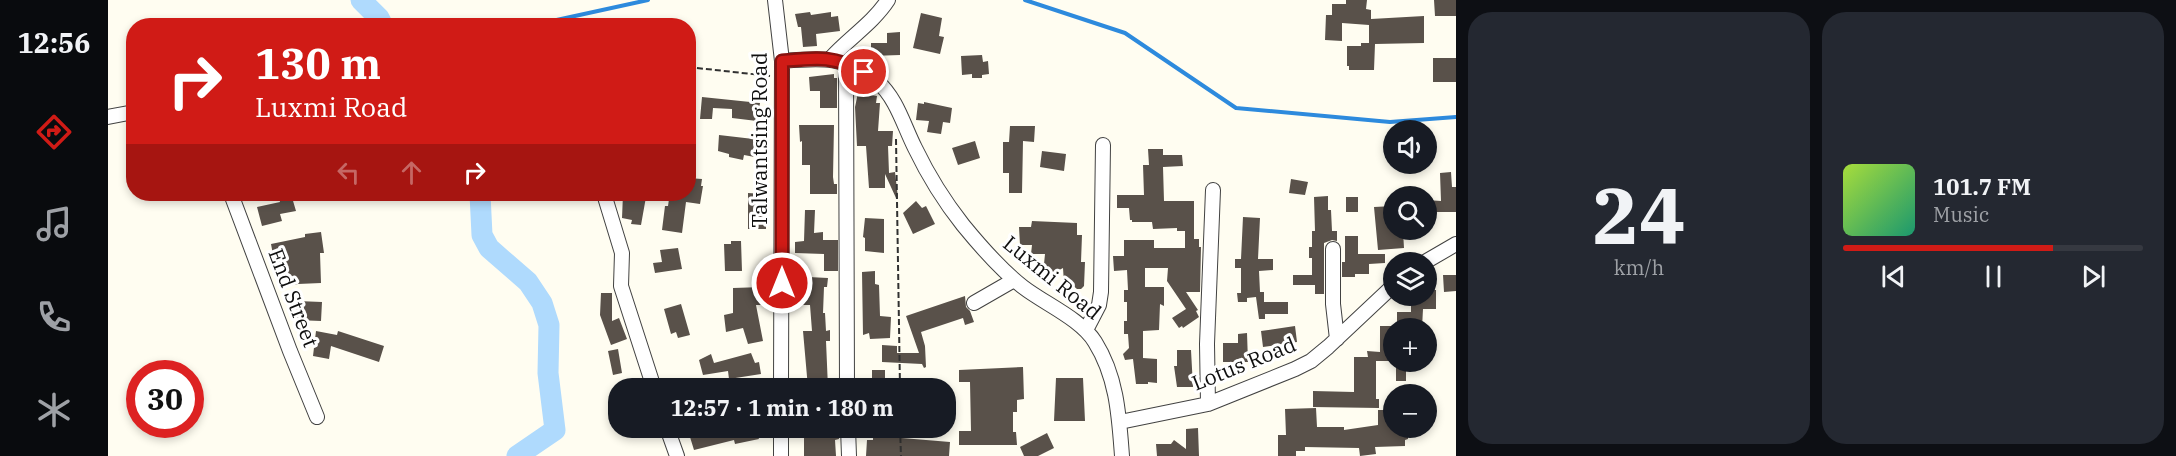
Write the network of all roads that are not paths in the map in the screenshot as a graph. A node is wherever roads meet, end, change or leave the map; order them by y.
1 (775, 0) edge
2 (888, 0) edge
3 (831, 58) junction
4 (782, 61) junction
5 (846, 62) junction
6 (126, 114) edge
7 (108, 117) edge
8 (1103, 145) dead end
9 (1213, 190) dead end
10 (234, 201) edge
11 (606, 201) edge
12 (1456, 244) edge
13 (1333, 249) dead end
14 (1437, 255) edge
15 (1014, 279) junction
16 (1383, 295) edge
17 (974, 303) dead end
18 (1086, 330) junction
19 (1337, 339) junction
20 (651, 378) edge
21 (781, 378) edge
22 (847, 378) edge
23 (1208, 404) junction
24 (317, 417) dead end
25 (1120, 423) junction
26 (670, 438) edge
27 (781, 438) edge
28 (848, 438) edge
29 (676, 456) edge
30 (781, 456) edge
31 (849, 456) edge
32 (1122, 456) edge

1 - 4 street, Talwantsing Road
2 - 3 street
3 - 4 street, Luxmi Road
3 - 5 street, Luxmi Road
4 - 21 street, Talwantsing Road
5 - 15 street, Luxmi Road
5 - 22 street
6 - 7 street
8 - 18 street
9 - 23 street
10 - 24 street, End Street
11 - 20 street
12 - 14 street
13 - 19 street
15 - 17 street
15 - 18 street, Luxmi Road
16 - 19 street, Lotus Road
18 - 25 street, Luxmi Road
19 - 23 street, Lotus Road
23 - 25 street, Lotus Road
25 - 32 street, Luxmi Road
26 - 29 street
27 - 30 street
28 - 31 street

